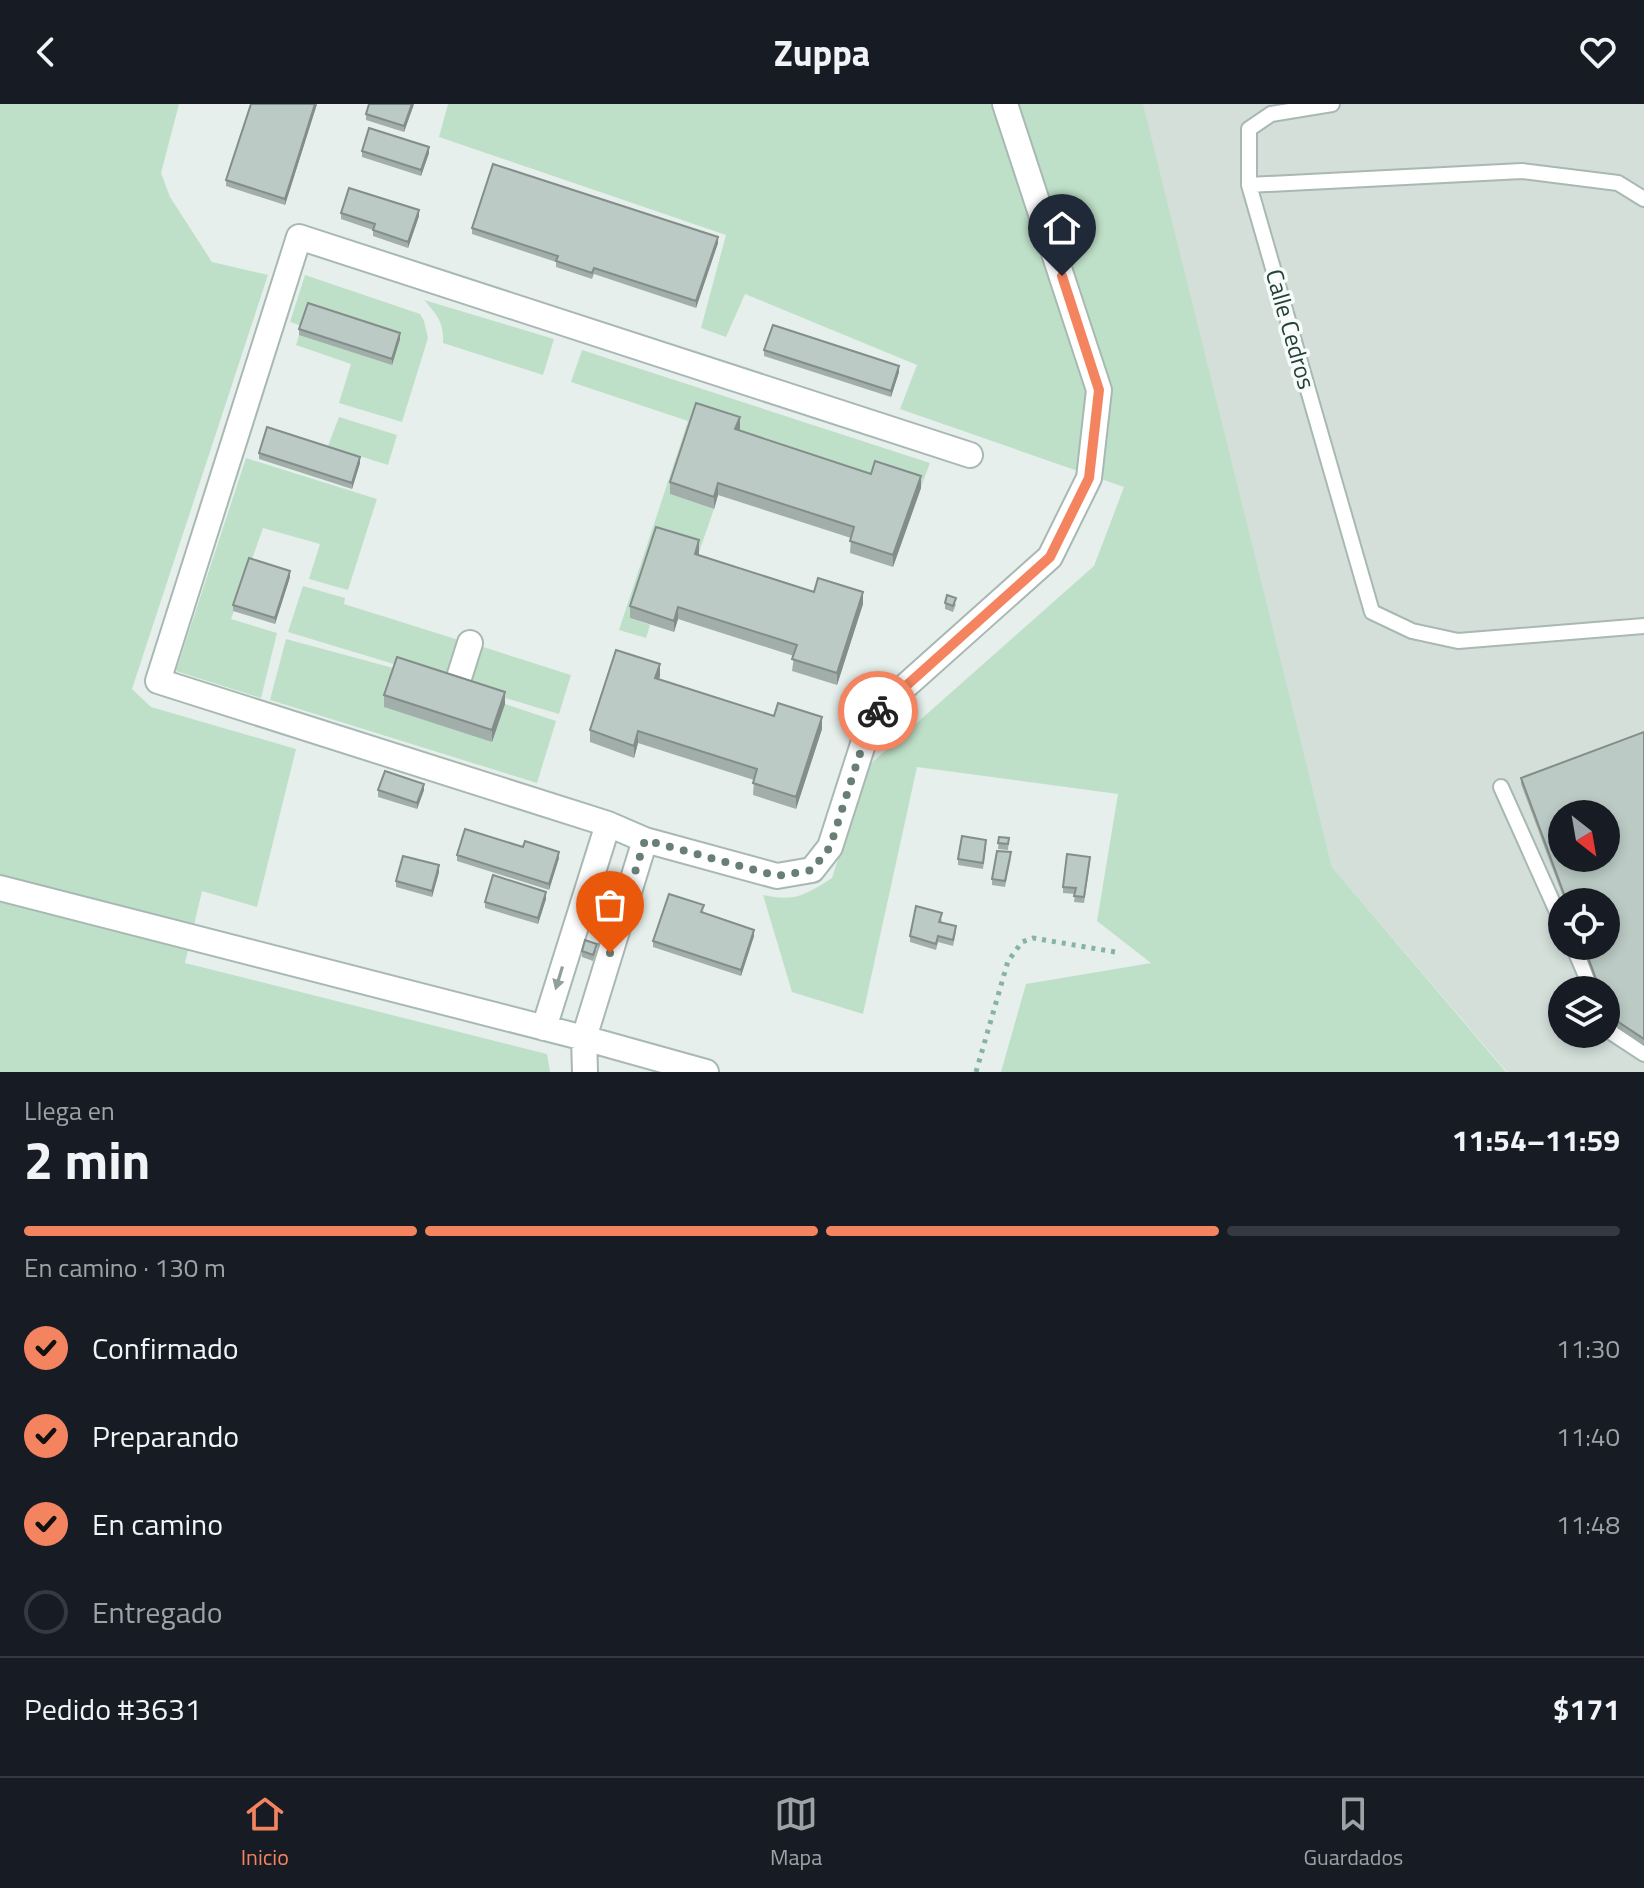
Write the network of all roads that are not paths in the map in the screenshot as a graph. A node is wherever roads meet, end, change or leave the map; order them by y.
1 (1005, 104) edge
2 (1332, 104) edge
3 (1249, 185) junction
4 (1644, 199) edge
5 (970, 455) dead end
6 (1644, 626) edge
7 (470, 643) dead end
8 (457, 684) edge
9 (1501, 787) dead end
10 (608, 824) junction
11 (645, 840) junction
12 (0, 888) edge
13 (1548, 892) edge
14 (544, 1028) junction
15 (584, 1038) junction
16 (1620, 1038) edge
17 (1644, 1054) edge
18 (585, 1072) edge
19 (706, 1072) edge

1 - 11 street
2 - 3 lane, Calle Cedros
3 - 4 lane
3 - 6 lane, Calle Cedros
5 - 10 street
7 - 8 street
9 - 13 lane
10 - 11 street
10 -> 14 street
11 - 15 street
12 - 14 street
14 - 15 street
15 - 18 street
15 - 19 street
16 - 17 lane

